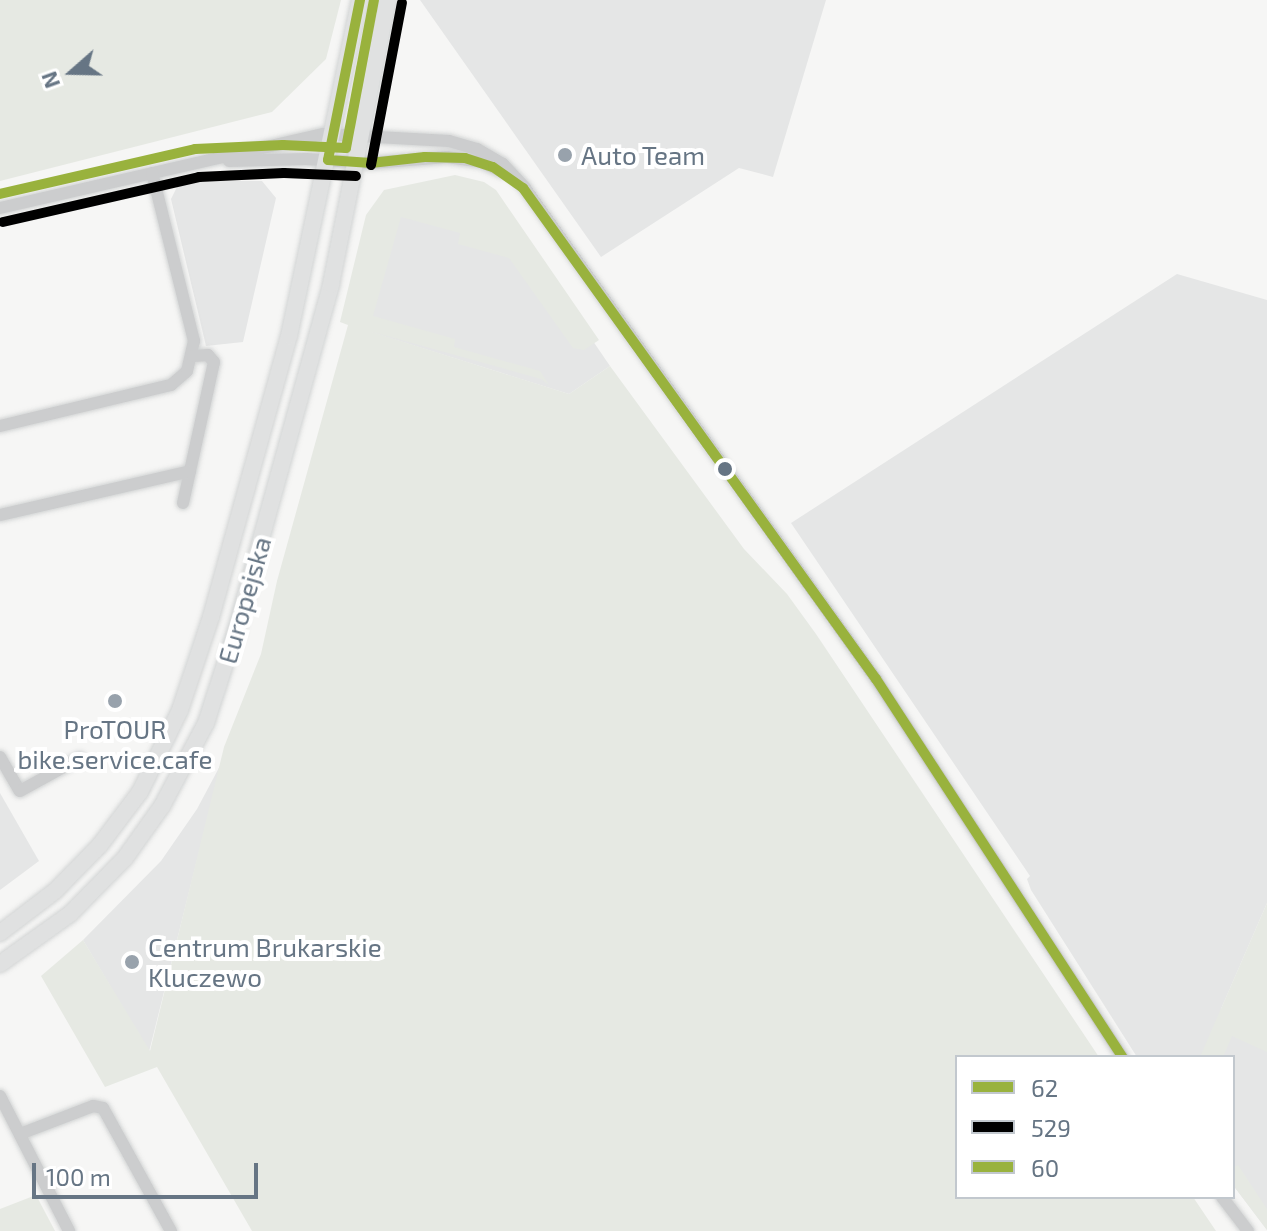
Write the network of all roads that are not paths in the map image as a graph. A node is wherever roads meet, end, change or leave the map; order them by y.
1 (360, 0) edge
2 (388, 0) edge
3 (333, 134) junction
4 (361, 135) junction
5 (328, 160) junction
6 (357, 162) junction
7 (197, 163) junction
8 (152, 173) junction
9 (535, 201) junction
10 (0, 208) edge
11 (193, 356) junction
12 (0, 426) edge
13 (190, 471) junction
14 (183, 503) dead end
15 (0, 515) edge
16 (0, 757) edge
17 (80, 758) dead end
18 (0, 933) edge
19 (0, 964) edge
20 (1121, 1055) edge
21 (0, 1096) edge
22 (20, 1134) junction
23 (1224, 1199) edge
24 (69, 1231) edge
25 (171, 1231) edge
26 (1248, 1231) edge

1 - 3 main road, Europejska
2 - 4 main road, Europejska
3 - 4 street
3 - 5 main road, Europejska
3 - 7 street
4 - 6 main road, Europejska
4 - 9 street
5 - 6 street
5 - 7 street
5 - 18 main road, Europejska
6 - 9 street
6 - 19 main road, Europejska
7 - 8 street
8 - 10 street
8 - 11 street
9 - 20 street
11 - 12 street
11 - 13 street
13 - 14 street
13 - 15 street
16 - 17 street
21 - 22 street
22 - 24 street
22 - 25 street
23 - 26 street

